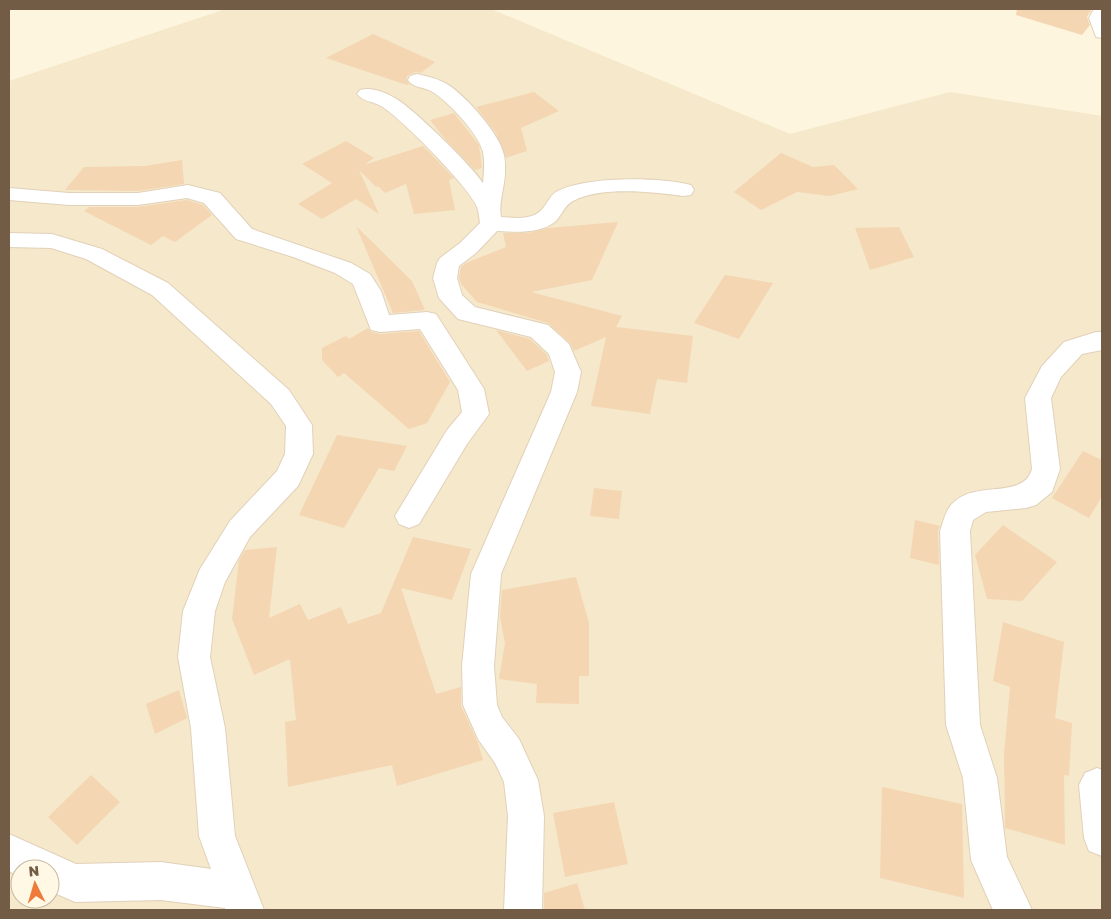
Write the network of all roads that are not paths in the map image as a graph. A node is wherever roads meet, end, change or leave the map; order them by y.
1 (1102, 10) edge
2 (1102, 33) edge
3 (417, 80) dead end
4 (367, 94) dead end
5 (682, 190) dead end
6 (9, 194) edge
7 (490, 216) junction
8 (9, 240) edge
9 (1102, 341) edge
10 (409, 516) dead end
11 (1097, 785) dead end
12 (1102, 838) edge
13 (9, 852) edge
14 (23, 859) edge
15 (60, 876) edge
16 (242, 901) edge
17 (523, 910) edge
18 (1013, 910) edge

1 - 2 street
3 - 7 street
4 - 7 street
5 - 7 street
6 - 10 street
7 - 17 street
8 - 16 street
9 - 18 street
11 - 12 street
13 - 14 street
15 - 16 street

